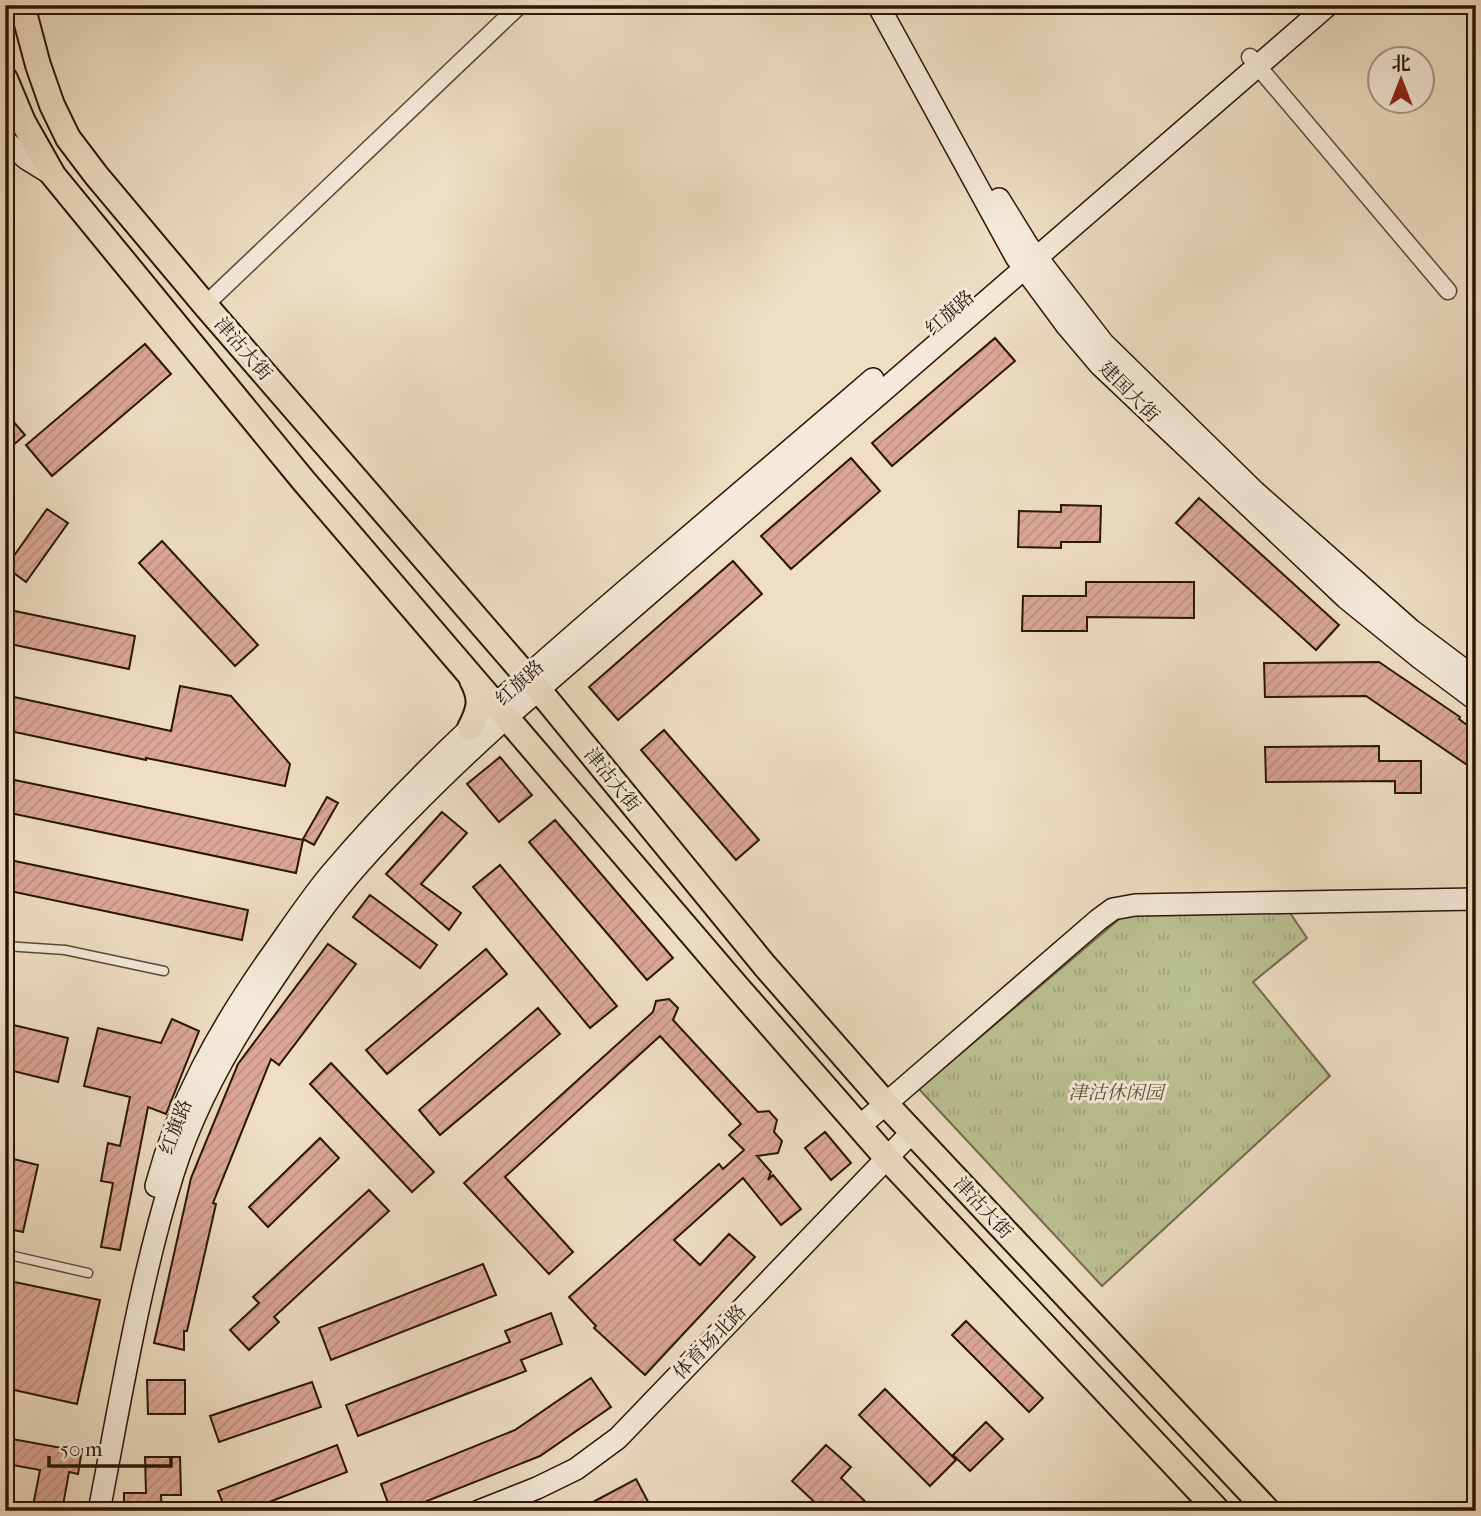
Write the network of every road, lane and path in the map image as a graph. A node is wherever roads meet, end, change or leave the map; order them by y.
1 (22, 5) edge
2 (520, 5) edge
3 (878, 5) edge
4 (891, 5) edge
5 (1311, 5) edge
6 (1328, 5) edge
7 (1254, 61) junction
8 (5, 79) edge
9 (5, 100) edge
10 (23, 122) junction
11 (5, 141) edge
12 (53, 175) junction
13 (1026, 257) junction
14 (1448, 291) dead end
15 (205, 305) junction
16 (467, 670) junction
17 (1476, 679) edge
18 (513, 698) junction
19 (1476, 700) edge
20 (475, 734) junction
21 (1476, 899) edge
22 (5, 946) edge
23 (164, 971) dead end
24 (885, 1103) junction
25 (860, 1126) junction
26 (916, 1137) junction
27 (891, 1162) junction
28 (5, 1254) edge
29 (88, 1273) dead end
30 (87, 1511) edge
31 (99, 1511) edge
32 (479, 1511) edge
33 (510, 1511) edge
34 (1219, 1511) edge
35 (1268, 1511) edge

1 - 15 main road, 津沽大街
2 - 15 street
3 - 13 main road, 建国大街
4 - 13 main road, 建国大街
5 - 7 main road
6 - 7 main road
7 - 13 main road, 红旗路
7 - 14 street
8 - 10 main road, 津沽大街
9 - 10 main road
10 - 12 main road, 津沽大街
11 - 12 main road
12 - 16 main road, 津沽大街
13 - 17 main road, 建国大街
13 - 18 main road, 红旗路
13 - 19 main road, 建国大街
15 - 18 main road, 津沽大街
16 - 18 main road, 津沽大街
16 - 20 main road
18 - 20 main road, 红旗路
18 - 24 main road, 津沽大街
18 - 25 main road, 津沽大街
20 - 30 main road, 红旗路
20 - 31 main road, 红旗路
21 - 24 main road
22 - 23 lane
24 - 25 main road
24 - 26 main road, 津沽大街
25 - 27 main road, 津沽大街
26 - 27 main road, 体育场北路
26 - 35 main road, 津沽大街
27 - 32 main road, 体育场北路
27 - 33 main road, 体育场北路
27 - 34 main road, 津沽大街
28 - 29 lane

